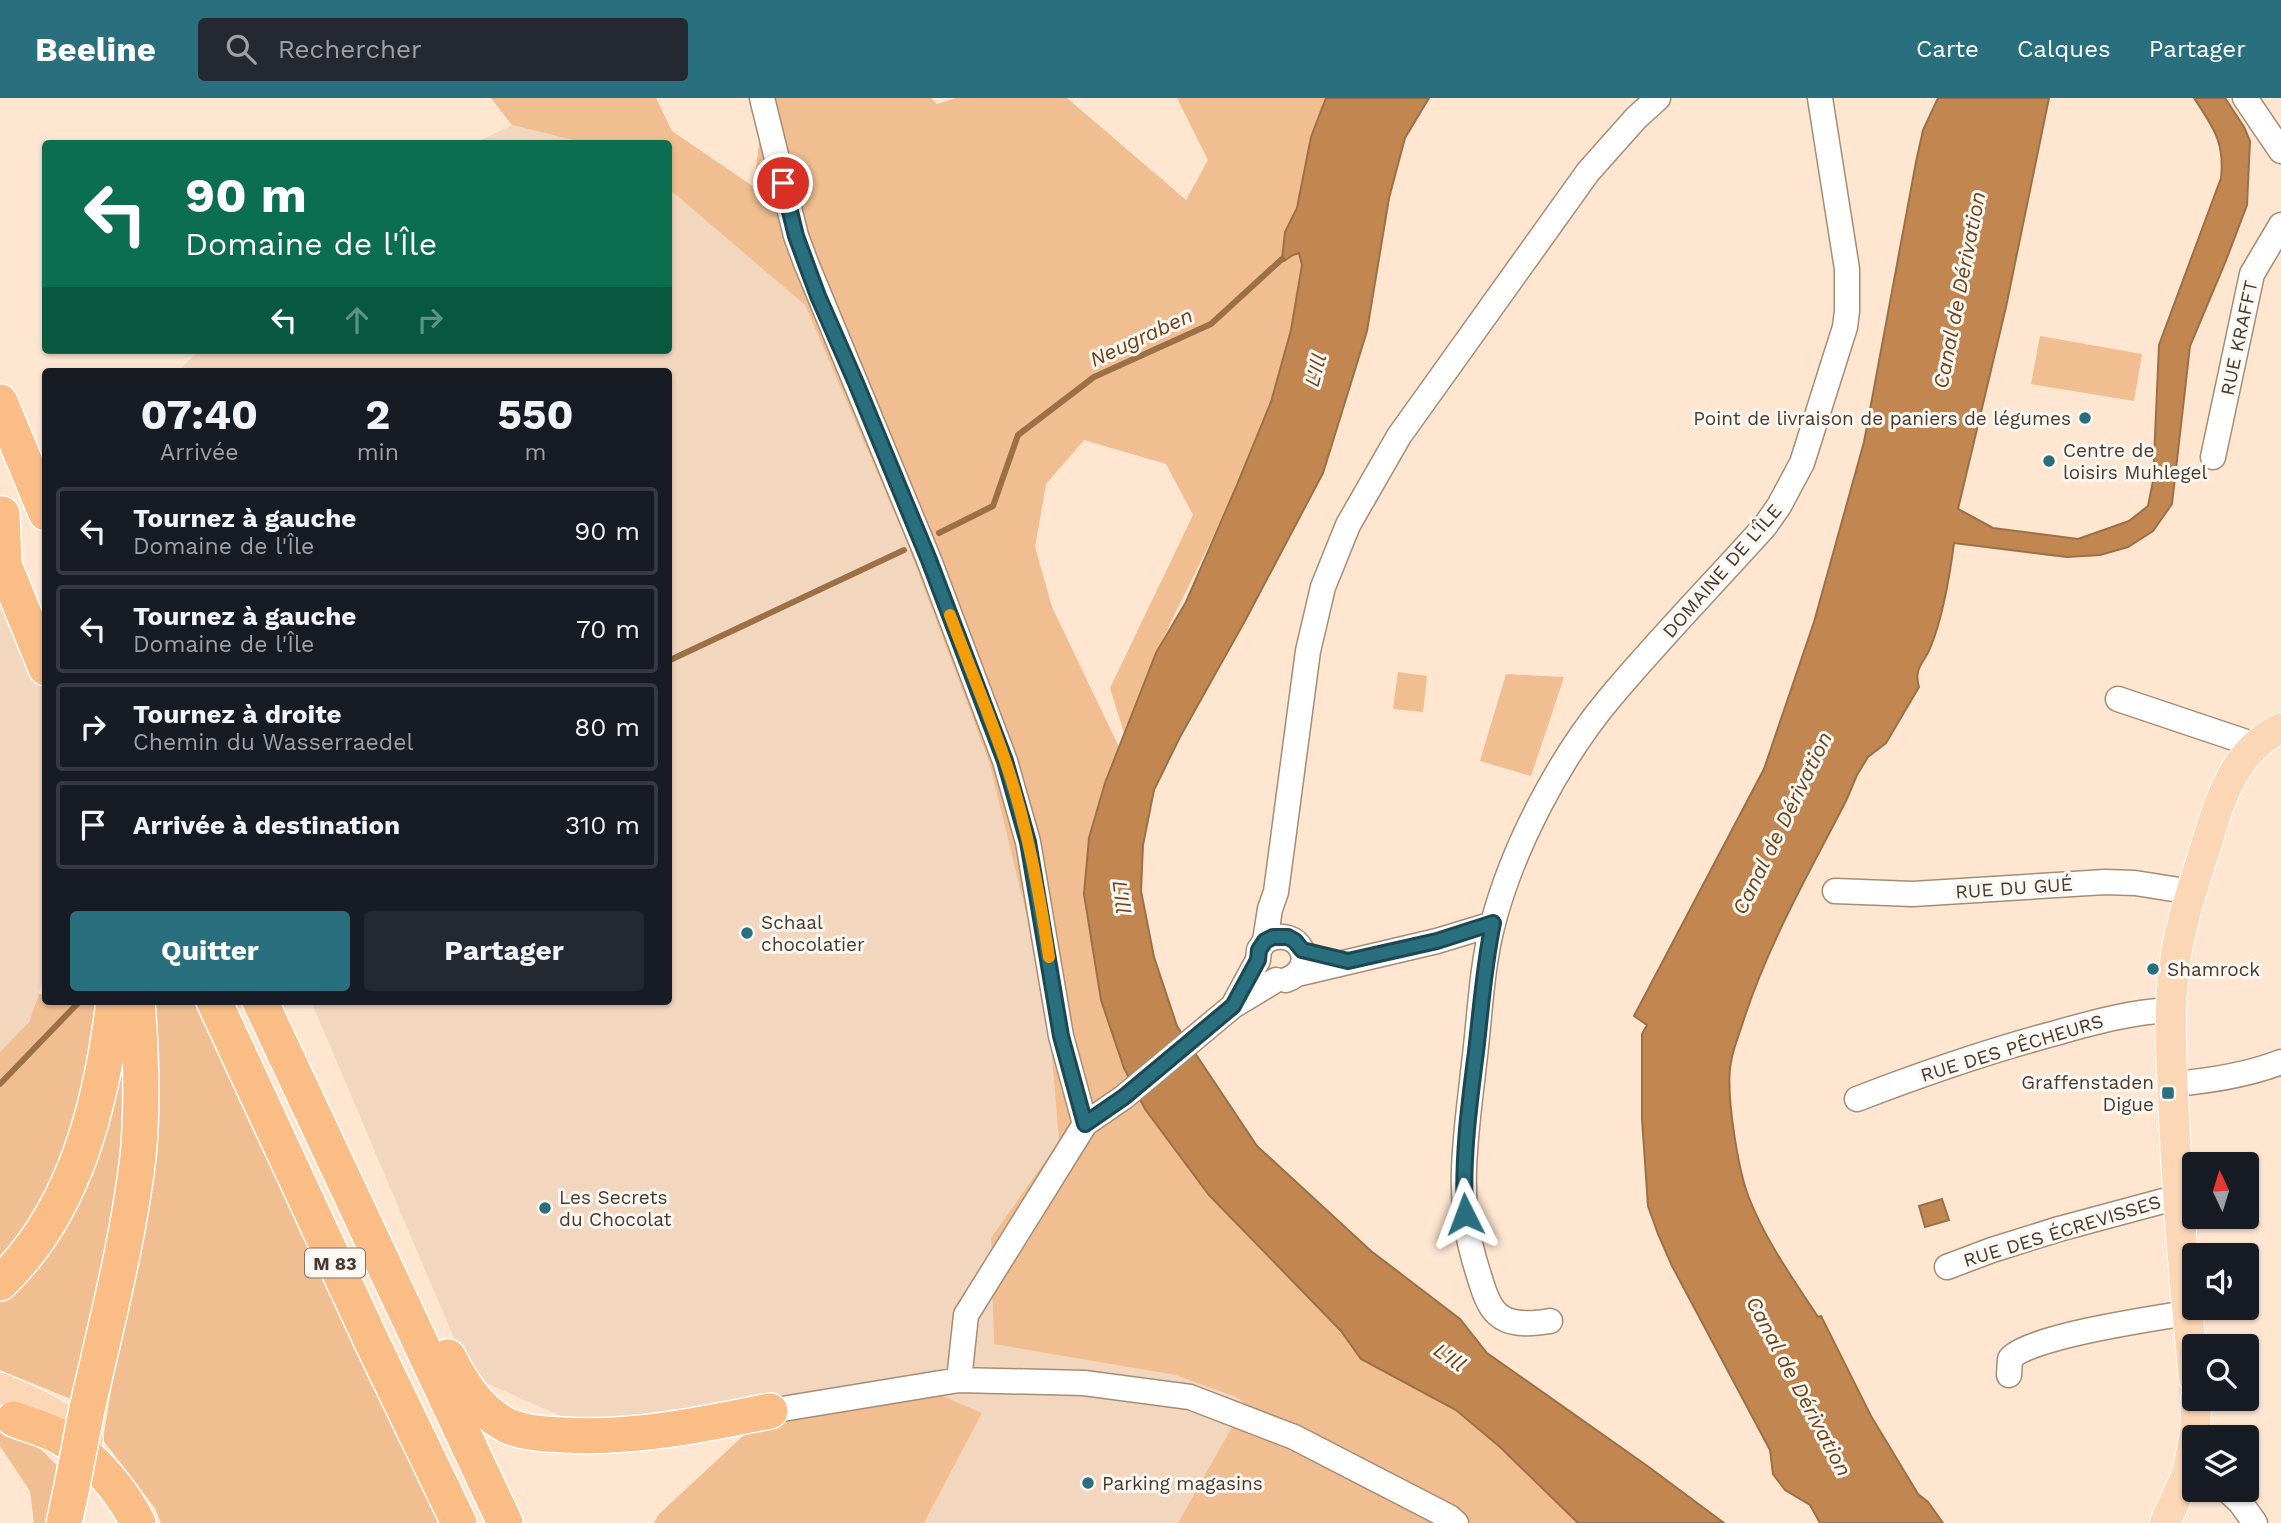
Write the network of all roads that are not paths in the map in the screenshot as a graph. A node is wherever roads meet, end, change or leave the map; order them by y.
1 (762, 98) edge
2 (1658, 98) edge
3 (1820, 98) edge
4 (2245, 98) edge
5 (2281, 151) edge
6 (2281, 225) edge
7 (0, 402) edge
8 (2213, 457) dead end
9 (42, 503) edge
10 (1, 512) edge
11 (42, 609) edge
12 (42, 658) edge
13 (2118, 699) dead end
14 (2281, 728) edge
15 (2255, 745) junction
16 (1835, 891) dead end
17 (2192, 892) junction
18 (1493, 923) junction
19 (1278, 947) junction
20 (1348, 961) junction
21 (1286, 977) junction
22 (113, 1005) edge
23 (137, 1005) edge
24 (216, 1005) edge
25 (262, 1005) edge
26 (1233, 1006) junction
27 (2171, 1010) junction
28 (2281, 1062) edge
29 (2173, 1084) junction
30 (1857, 1099) dead end
31 (1085, 1124) junction
32 (2178, 1197) junction
33 (2182, 1249) edge
34 (1947, 1267) dead end
35 (0, 1283) edge
36 (405, 1312) junction
37 (2182, 1314) edge
38 (1550, 1321) dead end
39 (2009, 1375) dead end
40 (959, 1380) junction
41 (0, 1388) edge
42 (770, 1411) joint
43 (7, 1415) edge
44 (2182, 1492) edge
45 (2240, 1502) edge
46 (68, 1507) edge
47 (125, 1523) edge
48 (138, 1523) edge
49 (153, 1523) edge
50 (459, 1523) edge
51 (505, 1523) edge
52 (1456, 1523) edge
53 (2165, 1523) edge
54 (2255, 1523) edge

1 - 31 street
2 - 19 street
3 - 18 street, DOMAINE DE L'ÎLE
4 - 5 street
6 - 8 street, RUE KRAFFT
7 - 9 highway
10 - 11 highway
10 - 12 highway
13 - 15 street
14 - 15 main road
15 - 17 main road
16 - 17 street, RUE DU GUÉ
17 - 27 main road
18 - 20 street
18 - 38 street, DOMAINE DE L'ÎLE
19 - 20 street
19 - 21 street
19 - 21 street
19 - 26 street
20 - 21 street
21 - 26 street
22 - 35 highway
23 - 46 highway, bridge
24 - 50 highway, M 83
25 - 36 highway, M 83
26 - 31 street
27 - 29 main road
27 - 30 street, RUE DES PÊCHEURS
28 - 29 street
29 - 32 main road
31 - 40 street
32 - 33 main road
32 - 34 street, RUE DES ÉCREVISSES
36 - 42 highway
36 - 51 highway, M 83
37 - 39 street
40 - 42 street
40 - 52 street
41 - 49 main road
43 - 47 main road
43 - 48 highway
44 - 53 main road
45 - 54 street

